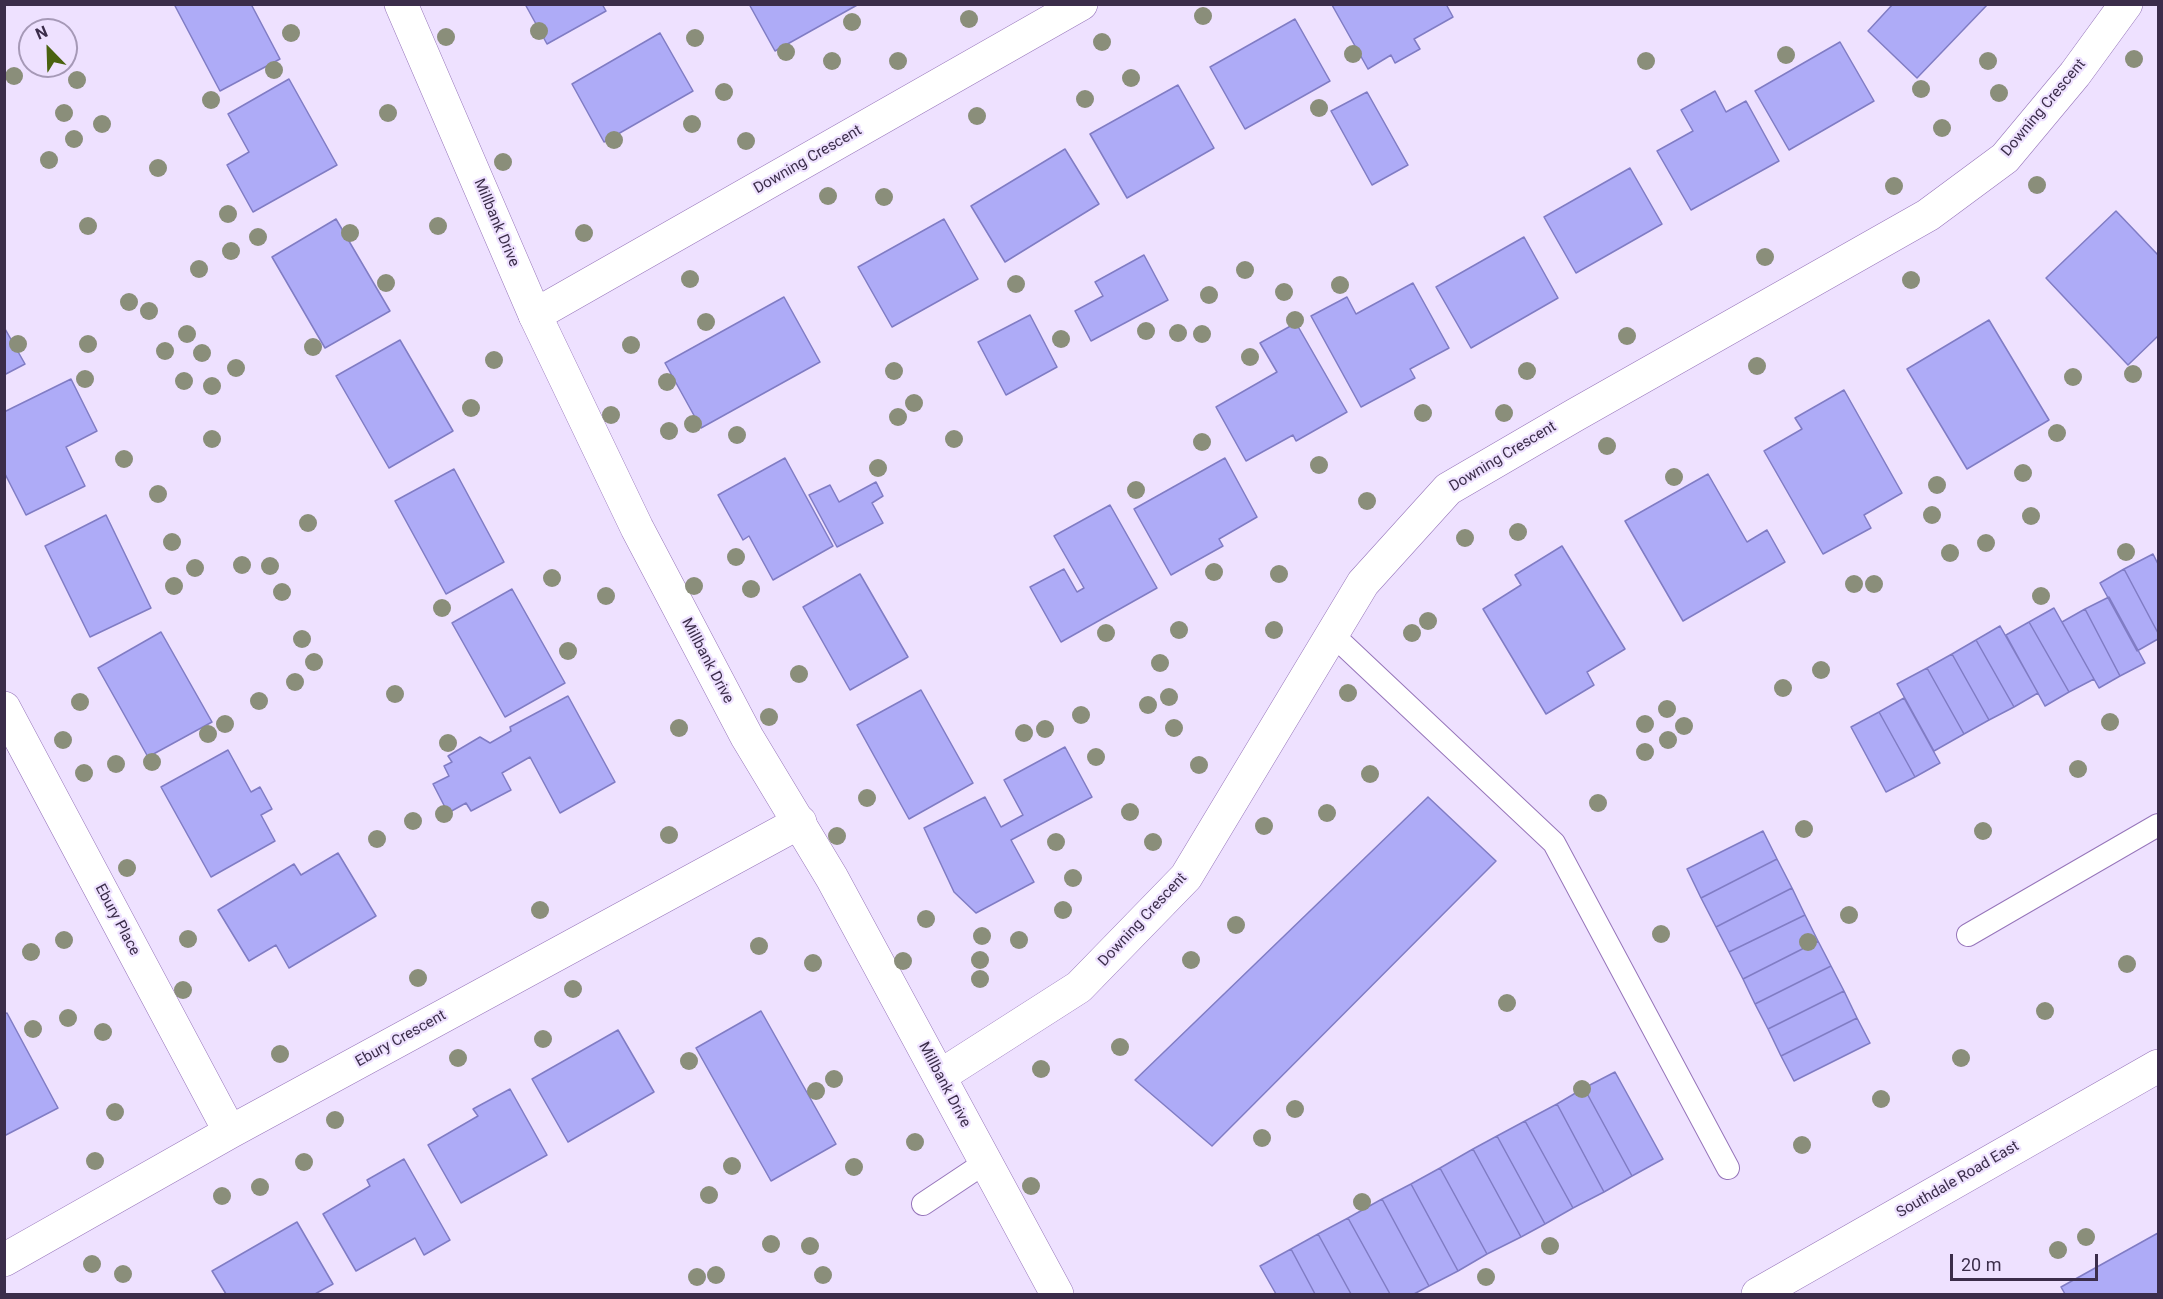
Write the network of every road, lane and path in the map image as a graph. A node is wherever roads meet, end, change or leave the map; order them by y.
1 (401, 4) edge
2 (1081, 4) edge
3 (2126, 4) edge
4 (535, 315) junction
5 (1332, 634) junction
6 (4, 708) edge
7 (800, 822) junction
8 (2158, 825) edge
9 (1968, 935) dead end
10 (2158, 1066) edge
11 (940, 1076) junction
12 (230, 1132) junction
13 (986, 1162) junction
14 (1728, 1168) dead end
15 (923, 1204) dead end
16 (4, 1260) edge
17 (1057, 1294) edge
18 (1758, 1294) edge

1 - 4 street, Millbank Drive
2 - 4 street, Downing Crescent
3 - 5 street, Downing Crescent
4 - 7 street, Millbank Drive
5 - 11 street, Downing Crescent
5 - 14 lane
6 - 12 street, Ebury Place
7 - 11 street, Millbank Drive
7 - 12 street, Ebury Crescent
8 - 9 lane
10 - 18 street, Southdale Road East
11 - 13 street, Millbank Drive
12 - 16 street, Ebury Crescent
13 - 15 lane
13 - 17 street, Millbank Drive

